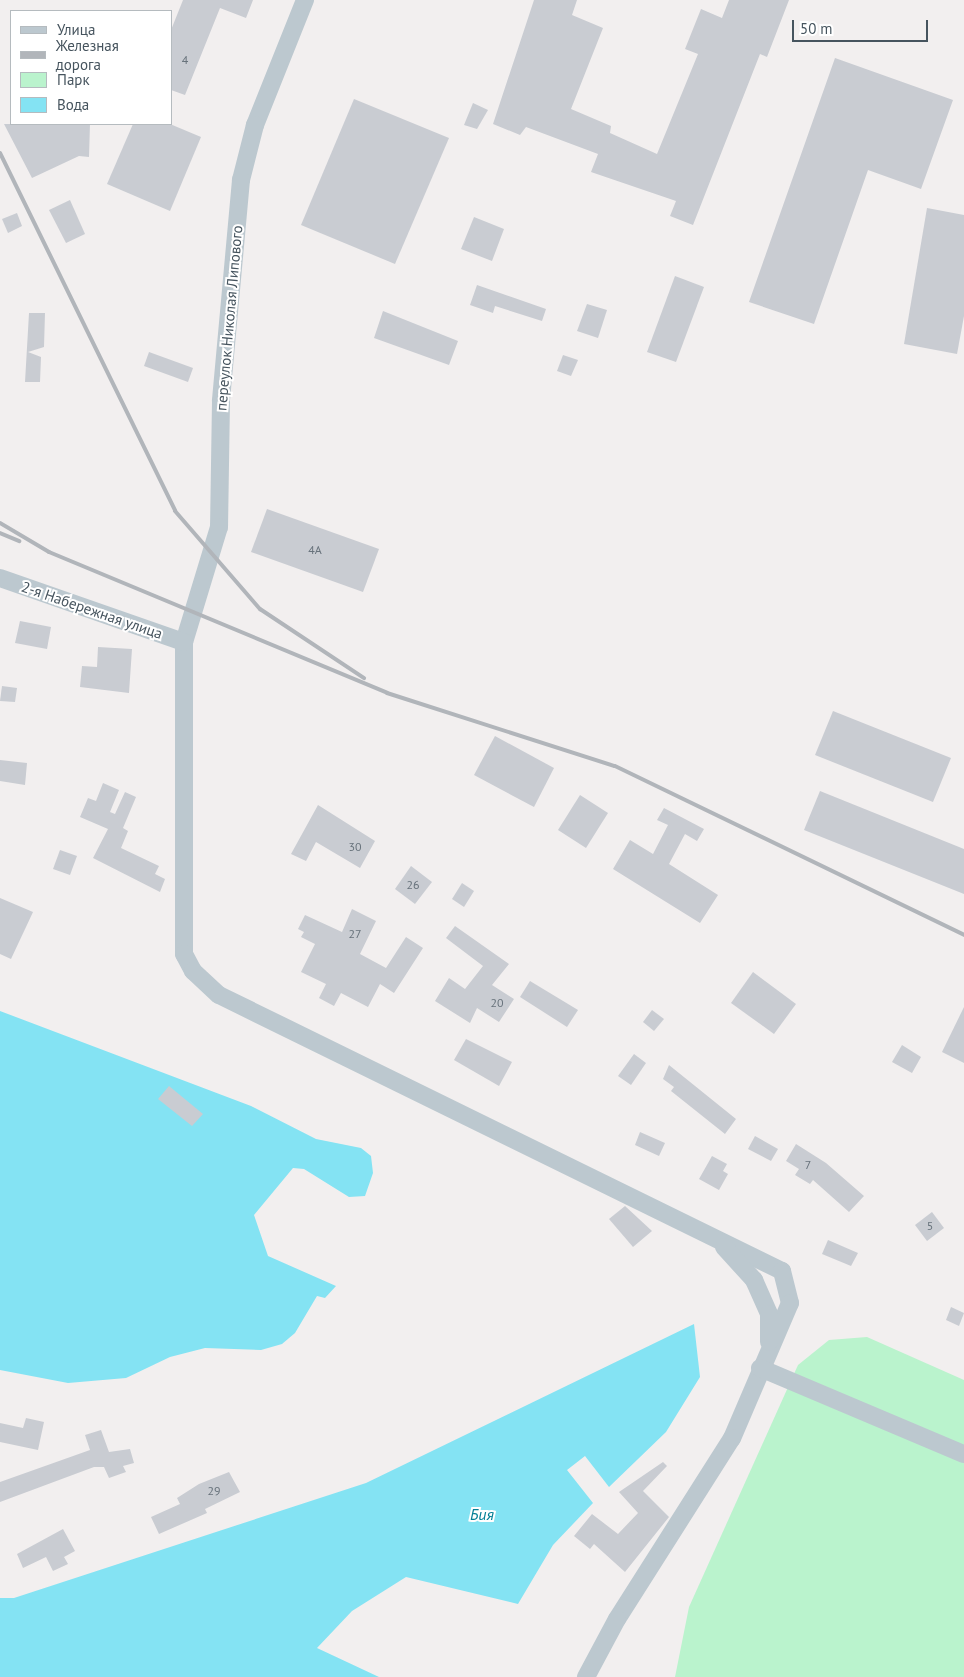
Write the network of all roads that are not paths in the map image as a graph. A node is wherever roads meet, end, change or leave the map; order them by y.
1 (305, 0) edge
2 (0, 578) edge
3 (184, 642) junction
4 (717, 1240) junction
5 (769, 1347) junction
6 (760, 1368) junction
7 (964, 1454) edge
8 (586, 1677) edge

1 - 3 street, переулок Николая Липового
2 - 3 street, 2-я Набережная улица
3 - 4 street, переулок Николая Липового
4 - 5 street
4 - 5 street, переулок Николая Липового
5 - 6 street
6 - 7 street
6 - 8 street

